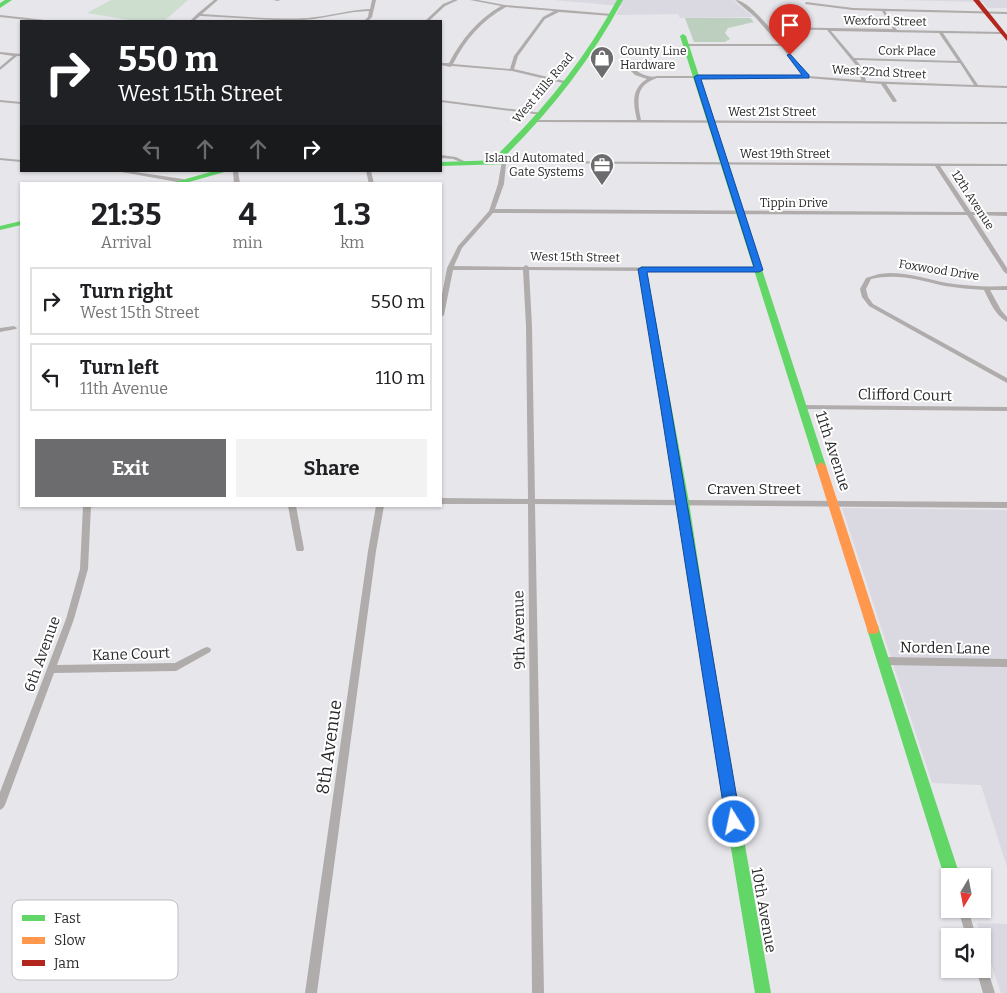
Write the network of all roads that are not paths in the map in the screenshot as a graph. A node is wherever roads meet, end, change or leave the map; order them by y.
1 (5, 0) edge
2 (9, 0) edge
3 (216, 0) edge
4 (374, 0) edge
5 (456, 0) edge
6 (472, 0) edge
7 (620, 0) edge
8 (737, 0) edge
9 (976, 0) edge
10 (806, 3) dead end
11 (0, 6) edge
12 (505, 6) junction
13 (371, 10) junction
14 (559, 10) junction
15 (883, 10) junction
16 (985, 12) junction
17 (1007, 13) edge
18 (612, 14) junction
19 (198, 15) junction
20 (0, 16) edge
21 (36, 20) edge
22 (193, 20) edge
23 (366, 20) edge
24 (428, 20) edge
25 (768, 28) junction
26 (829, 30) junction
27 (895, 30) junction
28 (940, 31) junction
29 (1005, 36) edge
30 (685, 40) joint
31 (782, 45) junction
32 (0, 53) edge
33 (19, 54) edge
34 (854, 59) junction
35 (960, 62) junction
36 (442, 64) edge
37 (450, 66) junction
38 (629, 67) dead end
39 (0, 69) edge
40 (512, 70) junction
41 (697, 77) junction
42 (807, 77) junction
43 (649, 78) junction
44 (567, 82) junction
45 (864, 82) junction
46 (883, 83) junction
47 (976, 86) junction
48 (1007, 87) edge
49 (0, 101) edge
50 (442, 101) edge
51 (894, 101) dead end
52 (20, 103) edge
53 (539, 118) junction
54 (639, 121) junction
55 (711, 121) junction
56 (1007, 123) edge
57 (442, 156) edge
58 (0, 159) edge
59 (20, 161) edge
60 (504, 162) junction
61 (466, 163) junction
62 (442, 164) edge
63 (725, 164) junction
64 (938, 165) junction
65 (1007, 165) edge
66 (123, 172) edge
67 (220, 172) edge
68 (177, 182) edge
69 (492, 211) junction
70 (741, 212) junction
71 (970, 213) junction
72 (1007, 214) edge
73 (20, 223) edge
74 (0, 228) edge
75 (526, 267) junction
76 (450, 268) junction
77 (642, 269) junction
78 (759, 270) junction
79 (1007, 272) edge
80 (1007, 288) edge
81 (986, 289) junction
82 (443, 290) edge
83 (442, 302) edge
84 (1007, 320) edge
85 (14, 328) dead end
86 (0, 330) edge
87 (1007, 381) edge
88 (803, 407) junction
89 (1007, 409) edge
90 (442, 501) edge
91 (531, 501) junction
92 (683, 502) junction
93 (834, 503) junction
94 (1007, 505) edge
95 (87, 507) edge
96 (292, 507) edge
97 (380, 507) edge
98 (300, 549) dead end
99 (207, 650) dead end
100 (883, 661) junction
101 (1007, 663) edge
102 (52, 669) junction
103 (0, 805) edge
104 (949, 868) edge
105 (985, 978) edge
106 (311, 993) edge
107 (538, 993) edge
108 (763, 993) edge
109 (989, 993) edge

1 - 11 street
2 - 11 street
3 - 19 street
4 - 13 street
5 - 24 street
6 - 12 street
7 - 18 street, West Hills Road
8 - 25 street
9 - 16 street
10 - 15 street
12 - 14 street
12 - 37 street
13 - 19 street
13 - 23 street
14 - 18 street
14 - 40 street
15 - 16 street
15 - 27 street
16 - 17 street
16 - 29 street
18 - 44 street, West Hills Road
19 - 22 street
20 - 21 street
25 - 26 street, Wexford Street
25 - 31 street
26 - 27 street, Wexford Street
26 - 34 street
27 - 28 street, Wexford Street
28 - 29 street, Wexford Street
28 - 35 street
30 - 31 street
30 - 41 street, 11th Avenue
31 - 42 street
32 - 33 street
33 - 39 street
34 - 35 street, Cork Place
34 - 45 street
35 - 47 street
36 - 37 street
37 - 40 street
38 - 43 street
40 - 44 street
41 - 42 street, West 22nd Street
41 - 43 street, West 22nd Street
41 - 55 street, 11th Avenue
42 - 45 street, West 22nd Street
43 - 54 street
44 - 53 street, West Hills Road
45 - 46 street, West 22nd Street
46 - 47 street, West 22nd Street
46 - 51 street
47 - 48 street, West 22nd Street
49 - 52 street
50 - 53 street, West 21st Street
53 - 54 street, West 21st Street
53 - 60 street, West Hills Road
54 - 55 street, West 21st Street
55 - 56 street, West 21st Street
55 - 63 street, 11th Avenue
57 - 61 street
58 - 59 street
60 - 61 street
60 - 63 street, West 19th Street
60 - 69 street
61 - 62 street
63 - 64 street, West 19th Street
63 - 70 street, 11th Avenue
64 - 65 street, West 19th Street
64 - 71 street, 12th Avenue
66 - 68 street
67 - 68 street
69 - 70 street, Tippin Drive
69 - 76 street
70 - 71 street, Tippin Drive
70 - 78 street, 11th Avenue
71 - 72 street, Tippin Drive
71 - 79 street, 12th Avenue
73 - 74 street
75 - 76 street, West 15th Street
75 - 77 street, West 15th Street
75 - 91 street, 9th Avenue
76 - 82 street
77 - 78 street, West 15th Street
77 - 92 street, 10th Avenue
78 - 88 street, 11th Avenue
80 - 81 street, Foxwood Drive
81 - 84 street
81 - 87 street, Foxwood Drive
82 - 83 street
85 - 86 street
88 - 89 street, Clifford Court
88 - 93 street, 11th Avenue
90 - 91 street, Craven Street
91 - 92 street, Craven Street
91 - 107 street, 9th Avenue
92 - 93 street, Craven Street
92 - 108 street, 10th Avenue
93 - 94 street, Craven Street
93 - 100 street, 11th Avenue
95 - 102 street, 6th Avenue
96 - 98 street
97 - 106 street, 8th Avenue
99 - 102 street, Kane Court
100 - 101 street, Norden Lane
100 - 104 street, 11th Avenue
102 - 103 street, 6th Avenue
105 - 109 street

